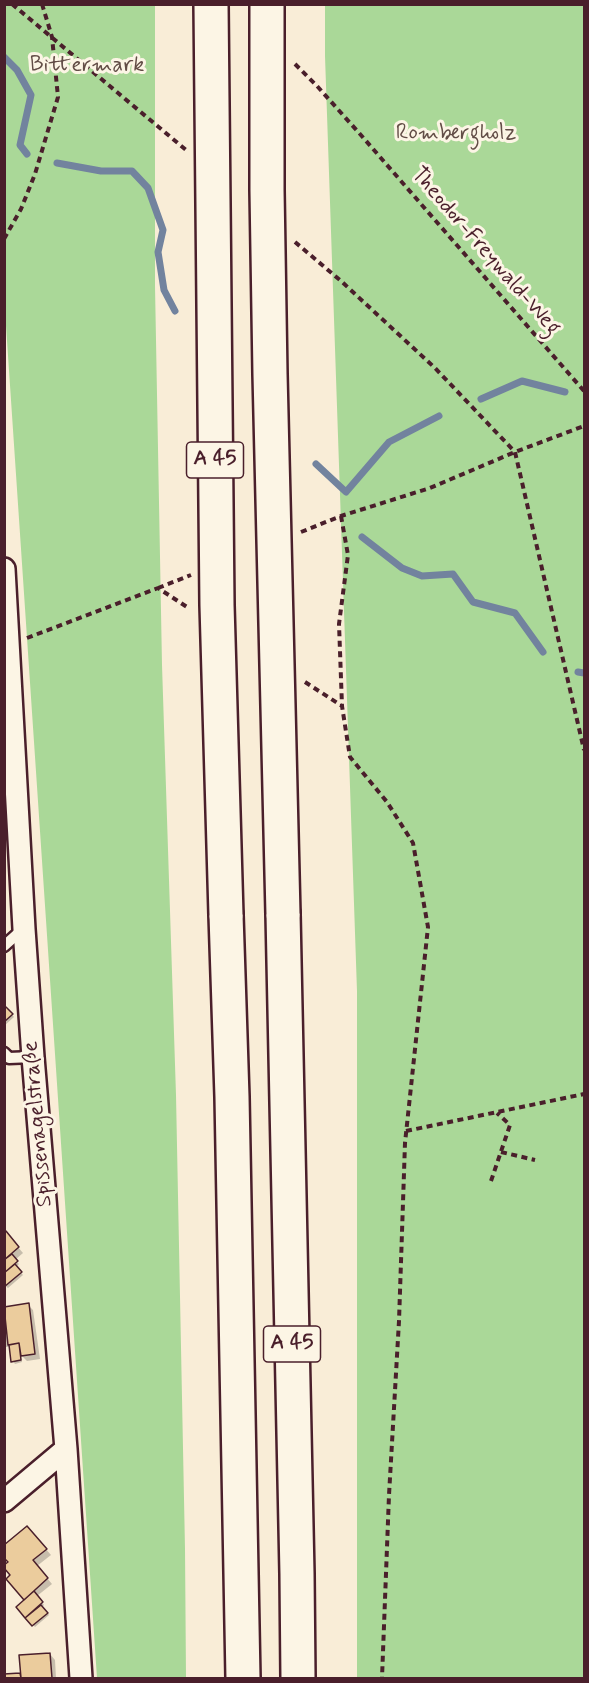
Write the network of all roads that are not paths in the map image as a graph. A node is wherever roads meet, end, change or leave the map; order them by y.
1 (211, 4) edge
2 (267, 4) edge
3 (4, 569) edge
4 (24, 929) junction
5 (4, 946) edge
6 (4, 1053) edge
7 (33, 1057) junction
8 (66, 1449) junction
9 (4, 1501) edge
10 (81, 1678) edge
11 (243, 1678) edge
12 (298, 1678) edge

1 - 11 highway, A 45, bridge
2 - 12 highway, A 45, bridge
3 - 4 street, Spissenagelstraße
4 - 5 lane
4 - 7 street, Spissenagelstraße
6 - 7 lane
7 - 8 street, Spissenagelstraße
8 - 9 street
8 - 10 street, Spissenagelstraße

